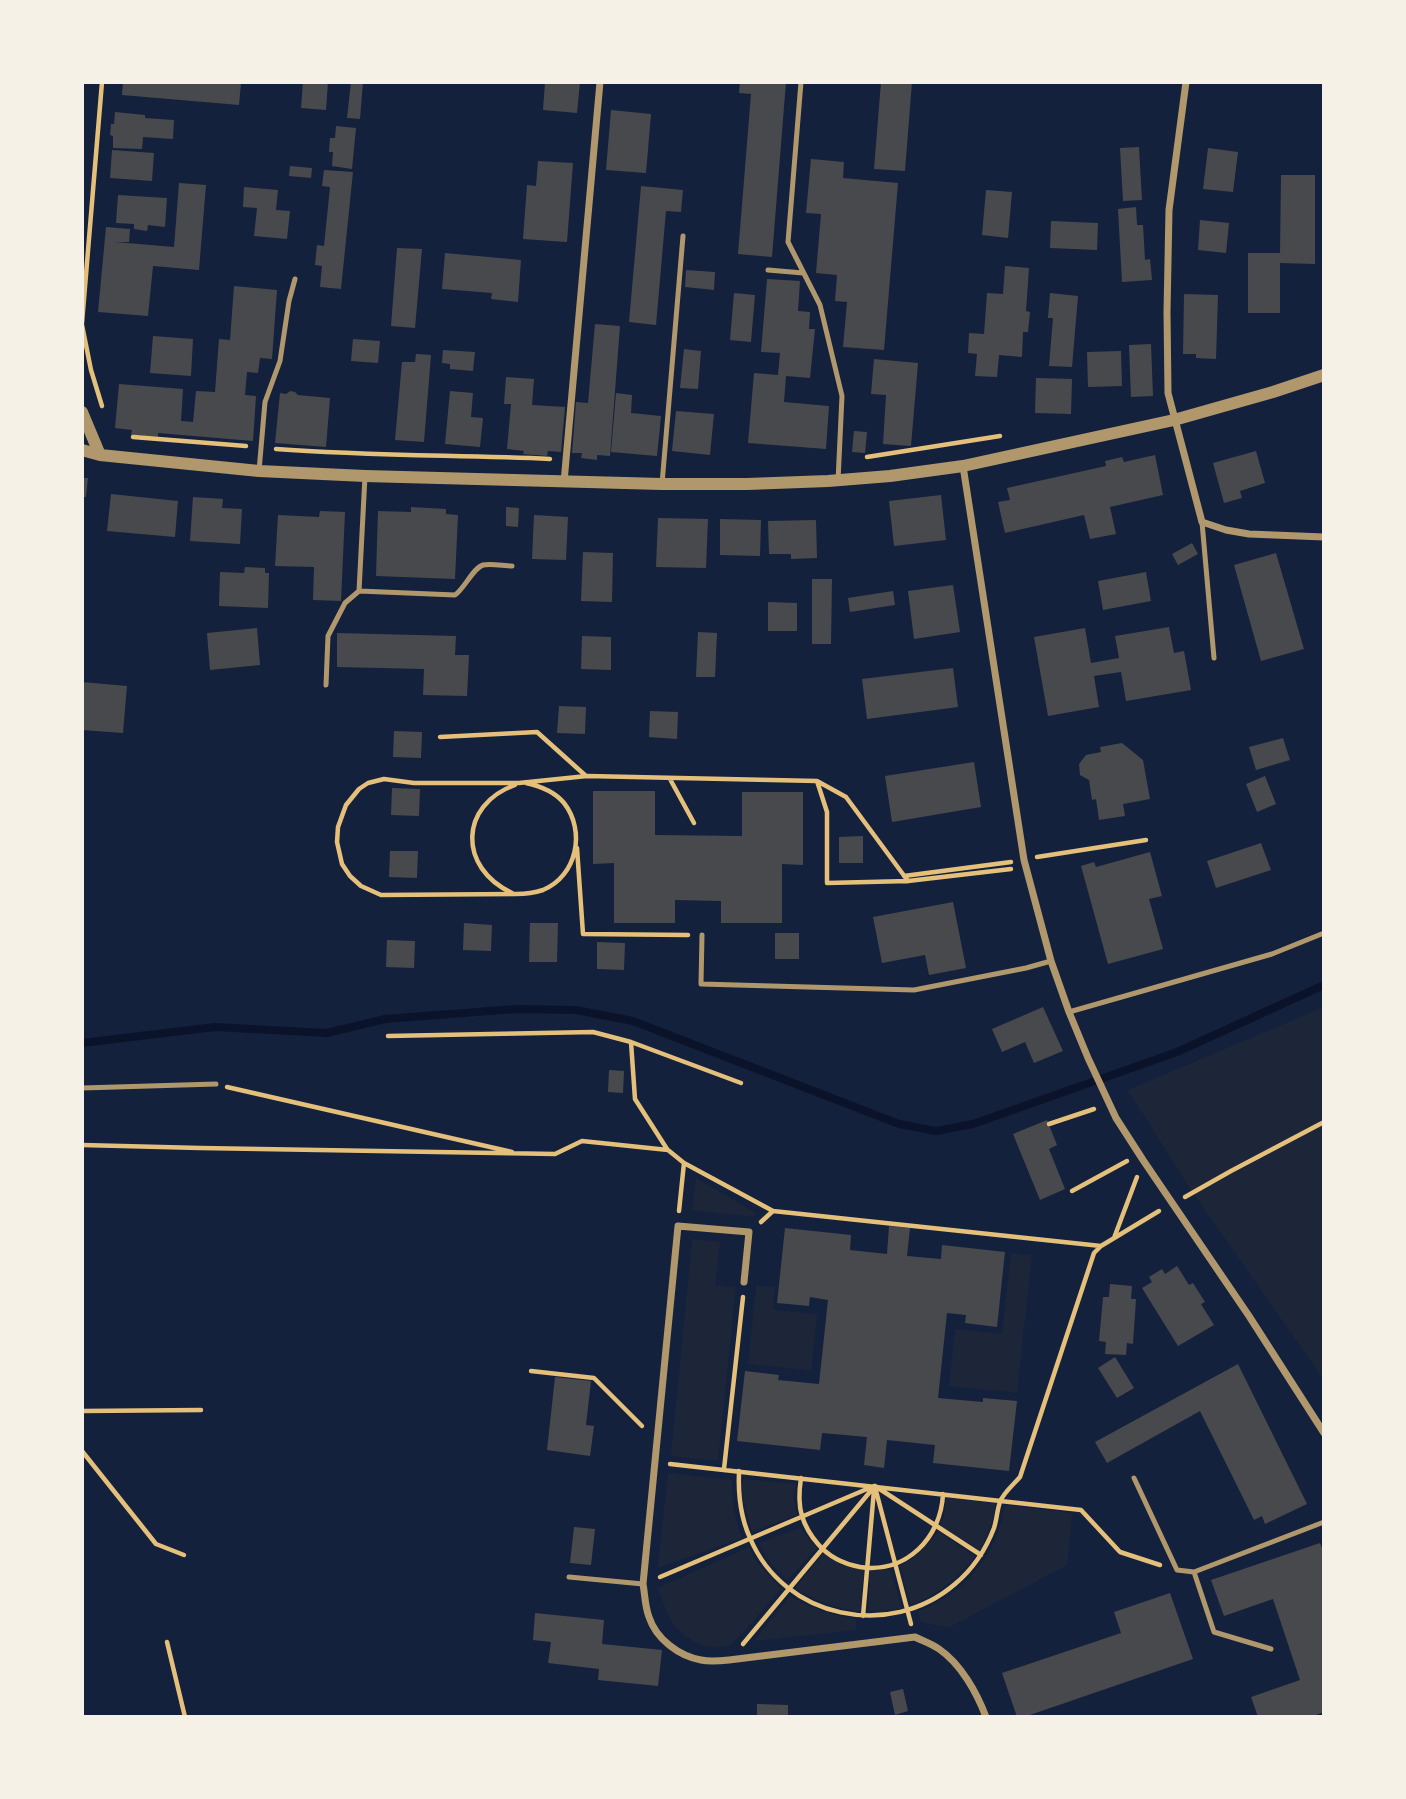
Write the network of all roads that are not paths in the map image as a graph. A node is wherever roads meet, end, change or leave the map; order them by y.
1 (600, 82) edge
2 (801, 82) edge
3 (1186, 82) edge
4 (683, 236) dead end
5 (768, 270) dead end
6 (803, 272) junction
7 (295, 279) dead end
8 (1324, 375) edge
9 (82, 412) edge
10 (1174, 420) junction
11 (82, 450) edge
12 (100, 454) junction
13 (963, 466) junction
14 (259, 471) junction
15 (365, 476) junction
16 (838, 481) junction
17 (564, 482) junction
18 (662, 484) junction
19 (1202, 522) junction
20 (1324, 537) edge
21 (512, 566) dead end
22 (359, 591) junction
23 (1214, 658) dead end
24 (326, 685) dead end
25 (1324, 933) edge
26 (702, 935) road end
27 (1051, 961) junction
28 (1069, 1012) junction
29 (216, 1084) road end
30 (82, 1088) edge
31 (744, 1282) road end
32 (1324, 1433) edge
33 (1134, 1478) dead end
34 (1324, 1522) edge
35 (1194, 1572) junction
36 (569, 1577) dead end
37 (643, 1584) junction
38 (1271, 1649) dead end
39 (986, 1717) edge

1 - 17 street
2 - 6 lane
3 - 10 street
4 - 18 lane
5 - 6 lane
6 - 16 lane
7 - 14 lane
8 - 10 street
9 - 12 street
10 - 13 street
10 - 19 street
11 - 12 street
12 - 14 street
13 - 16 street
13 - 27 street
14 - 15 street
15 - 17 street
15 - 22 lane
16 - 18 street
17 - 18 street
19 - 20 street
19 - 23 lane
21 - 22 lane
22 - 24 lane
25 - 28 lane
26 - 27 lane
27 - 28 street
28 - 32 street
29 - 30 lane
31 - 37 street
33 - 35 lane
34 - 35 lane
35 - 38 lane
36 - 37 lane
37 - 39 street

